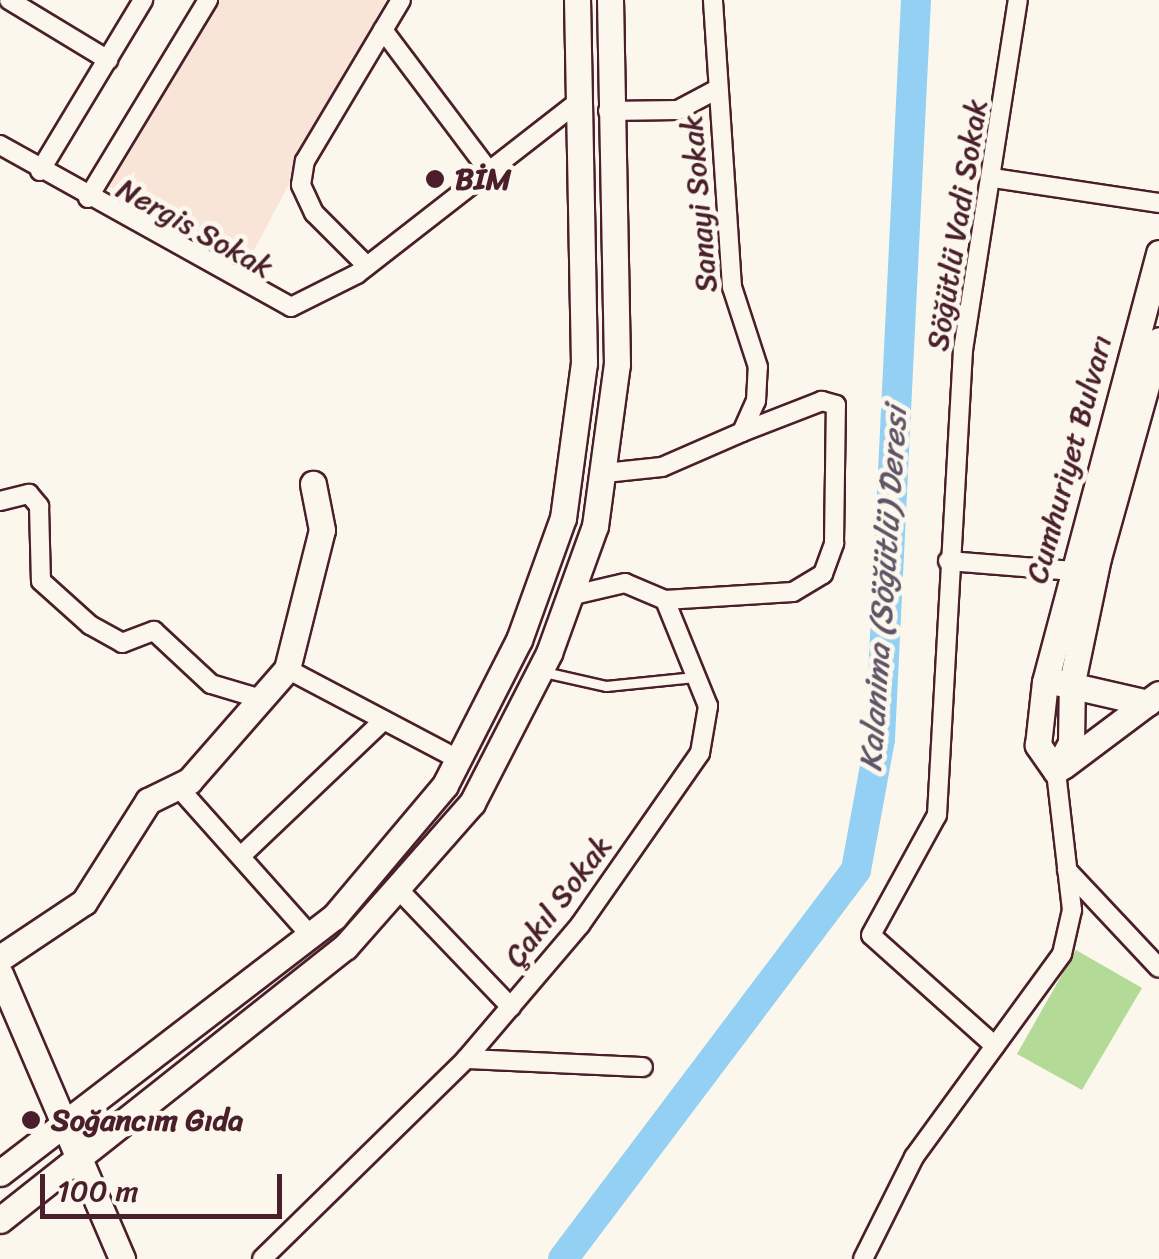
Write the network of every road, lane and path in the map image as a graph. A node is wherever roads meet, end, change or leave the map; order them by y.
1 (9, 0) edge
2 (143, 0) edge
3 (208, 0) edge
4 (401, 0) edge
5 (577, 0) edge
6 (610, 0) edge
7 (714, 0) edge
8 (1018, 0) edge
9 (383, 30) junction
10 (108, 60) junction
11 (713, 91) junction
12 (575, 104) junction
13 (608, 111) junction
14 (0, 146) edge
15 (40, 171) junction
16 (489, 172) junction
17 (993, 178) junction
18 (88, 198) junction
19 (1159, 204) edge
20 (1159, 253) edge
21 (367, 266) junction
22 (1159, 340) edge
23 (1155, 375) edge
24 (742, 432) junction
25 (605, 473) junction
26 (313, 484) dead end
27 (0, 500) edge
28 (948, 561) junction
29 (1070, 571) junction
30 (570, 596) junction
31 (665, 600) junction
32 (287, 669) junction
33 (540, 671) junction
34 (694, 677) junction
35 (1044, 682) junction
36 (1072, 682) junction
37 (1153, 698) edge
38 (260, 699) junction
39 (384, 720) junction
40 (458, 759) junction
41 (1056, 772) junction
42 (179, 788) junction
43 (241, 856) junction
44 (1068, 870) junction
45 (399, 890) junction
46 (310, 936) junction
47 (0, 958) edge
48 (1159, 968) edge
49 (0, 974) edge
50 (510, 1007) junction
51 (995, 1046) junction
52 (466, 1059) junction
53 (643, 1067) dead end
54 (59, 1127) junction
55 (76, 1154) junction
56 (0, 1173) edge
57 (0, 1220) edge
58 (122, 1259) edge
59 (262, 1259) edge
60 (863, 1259) edge

1 - 10 street
2 - 10 street
3 - 18 street
4 - 9 street
5 - 12 main road
6 - 13 main road
7 - 11 street, Sanayi Sokak
8 - 17 street, Söğütlü Vadi Sokak
9 - 16 street
9 - 21 street
10 - 15 street
11 - 13 street
11 - 24 street, Sanayi Sokak
12 - 16 street, Nergis Sokak
12 - 40 main road
13 - 25 main road
14 - 15 street, Nergis Sokak
15 - 18 street, Nergis Sokak
16 - 21 street, Nergis Sokak
17 - 19 street
17 - 28 street, Söğütlü Vadi Sokak
18 - 21 street, Nergis Sokak
20 - 29 main road, Cumhuriyet Bulvarı
22 - 23 main road, Cumhuriyet Bulvarı
23 - 36 main road, Cumhuriyet Bulvarı
24 - 25 street
24 - 31 street
25 - 30 main road
26 - 32 main road
27 - 38 street
28 - 29 street
28 - 51 street, Söğütlü Vadi Sokak
29 - 35 main road, Cumhuriyet Bulvarı
30 - 31 street
30 - 33 main road
31 - 34 street, Çakıl Sokak
32 - 38 main road
32 - 39 street
33 - 34 lane
33 - 45 main road
34 - 50 street, Çakıl Sokak
35 - 36 main road
35 - 41 main road, Cumhuriyet Bulvarı
36 - 37 main road
36 - 41 main road, Cumhuriyet Bulvarı
37 - 41 main road
38 - 42 main road
39 - 40 street
39 - 43 street
40 - 46 main road
41 - 44 street
42 - 43 street
42 - 47 main road
43 - 46 street
44 - 48 street
44 - 51 street
45 - 50 street
45 - 55 main road
46 - 54 main road
49 - 54 main road
50 - 52 street, Çakıl Sokak
51 - 60 street
52 - 53 street
52 - 59 street, Çakıl Sokak
54 - 55 main road
54 - 56 main road
55 - 57 main road
55 - 58 main road

